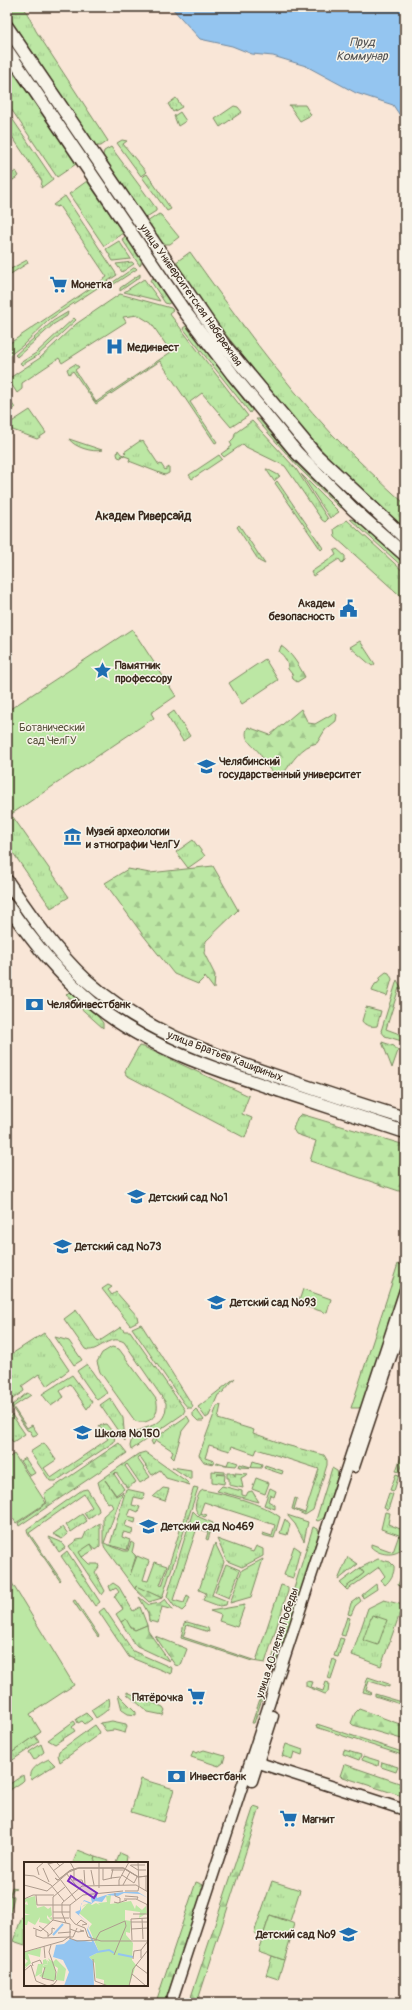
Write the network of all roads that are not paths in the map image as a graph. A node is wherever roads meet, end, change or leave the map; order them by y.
1 (7, 27) edge
2 (7, 50) edge
3 (162, 256) junction
4 (151, 263) junction
5 (405, 538) edge
6 (405, 555) edge
7 (7, 881) edge
8 (7, 905) edge
9 (405, 1118) edge
10 (405, 1132) edge
11 (405, 1290) edge
12 (405, 1315) edge
13 (382, 1372) junction
14 (255, 1762) junction
15 (405, 1810) edge
16 (216, 1879) junction
17 (171, 2003) edge
18 (178, 2003) edge

1 - 3 main road, улица Университетская Набережная
2 - 4 main road, улица Университетская Набережная
3 - 4 main road
3 - 5 main road, улица Университетская Набережная
4 - 6 main road, улица Университетская Набережная
7 - 9 main road, улица Братьев Кашириных
8 - 10 main road, улица Братьев Кашириных
11 - 13 street, улица 40-летия Победы
12 - 13 street, улица 40-летия Победы
13 - 14 street, улица 40-летия Победы
14 - 15 street
14 - 16 street, улица 40-летия Победы
16 - 17 street, улица 40-летия Победы
16 - 18 street, улица 40-летия Победы

